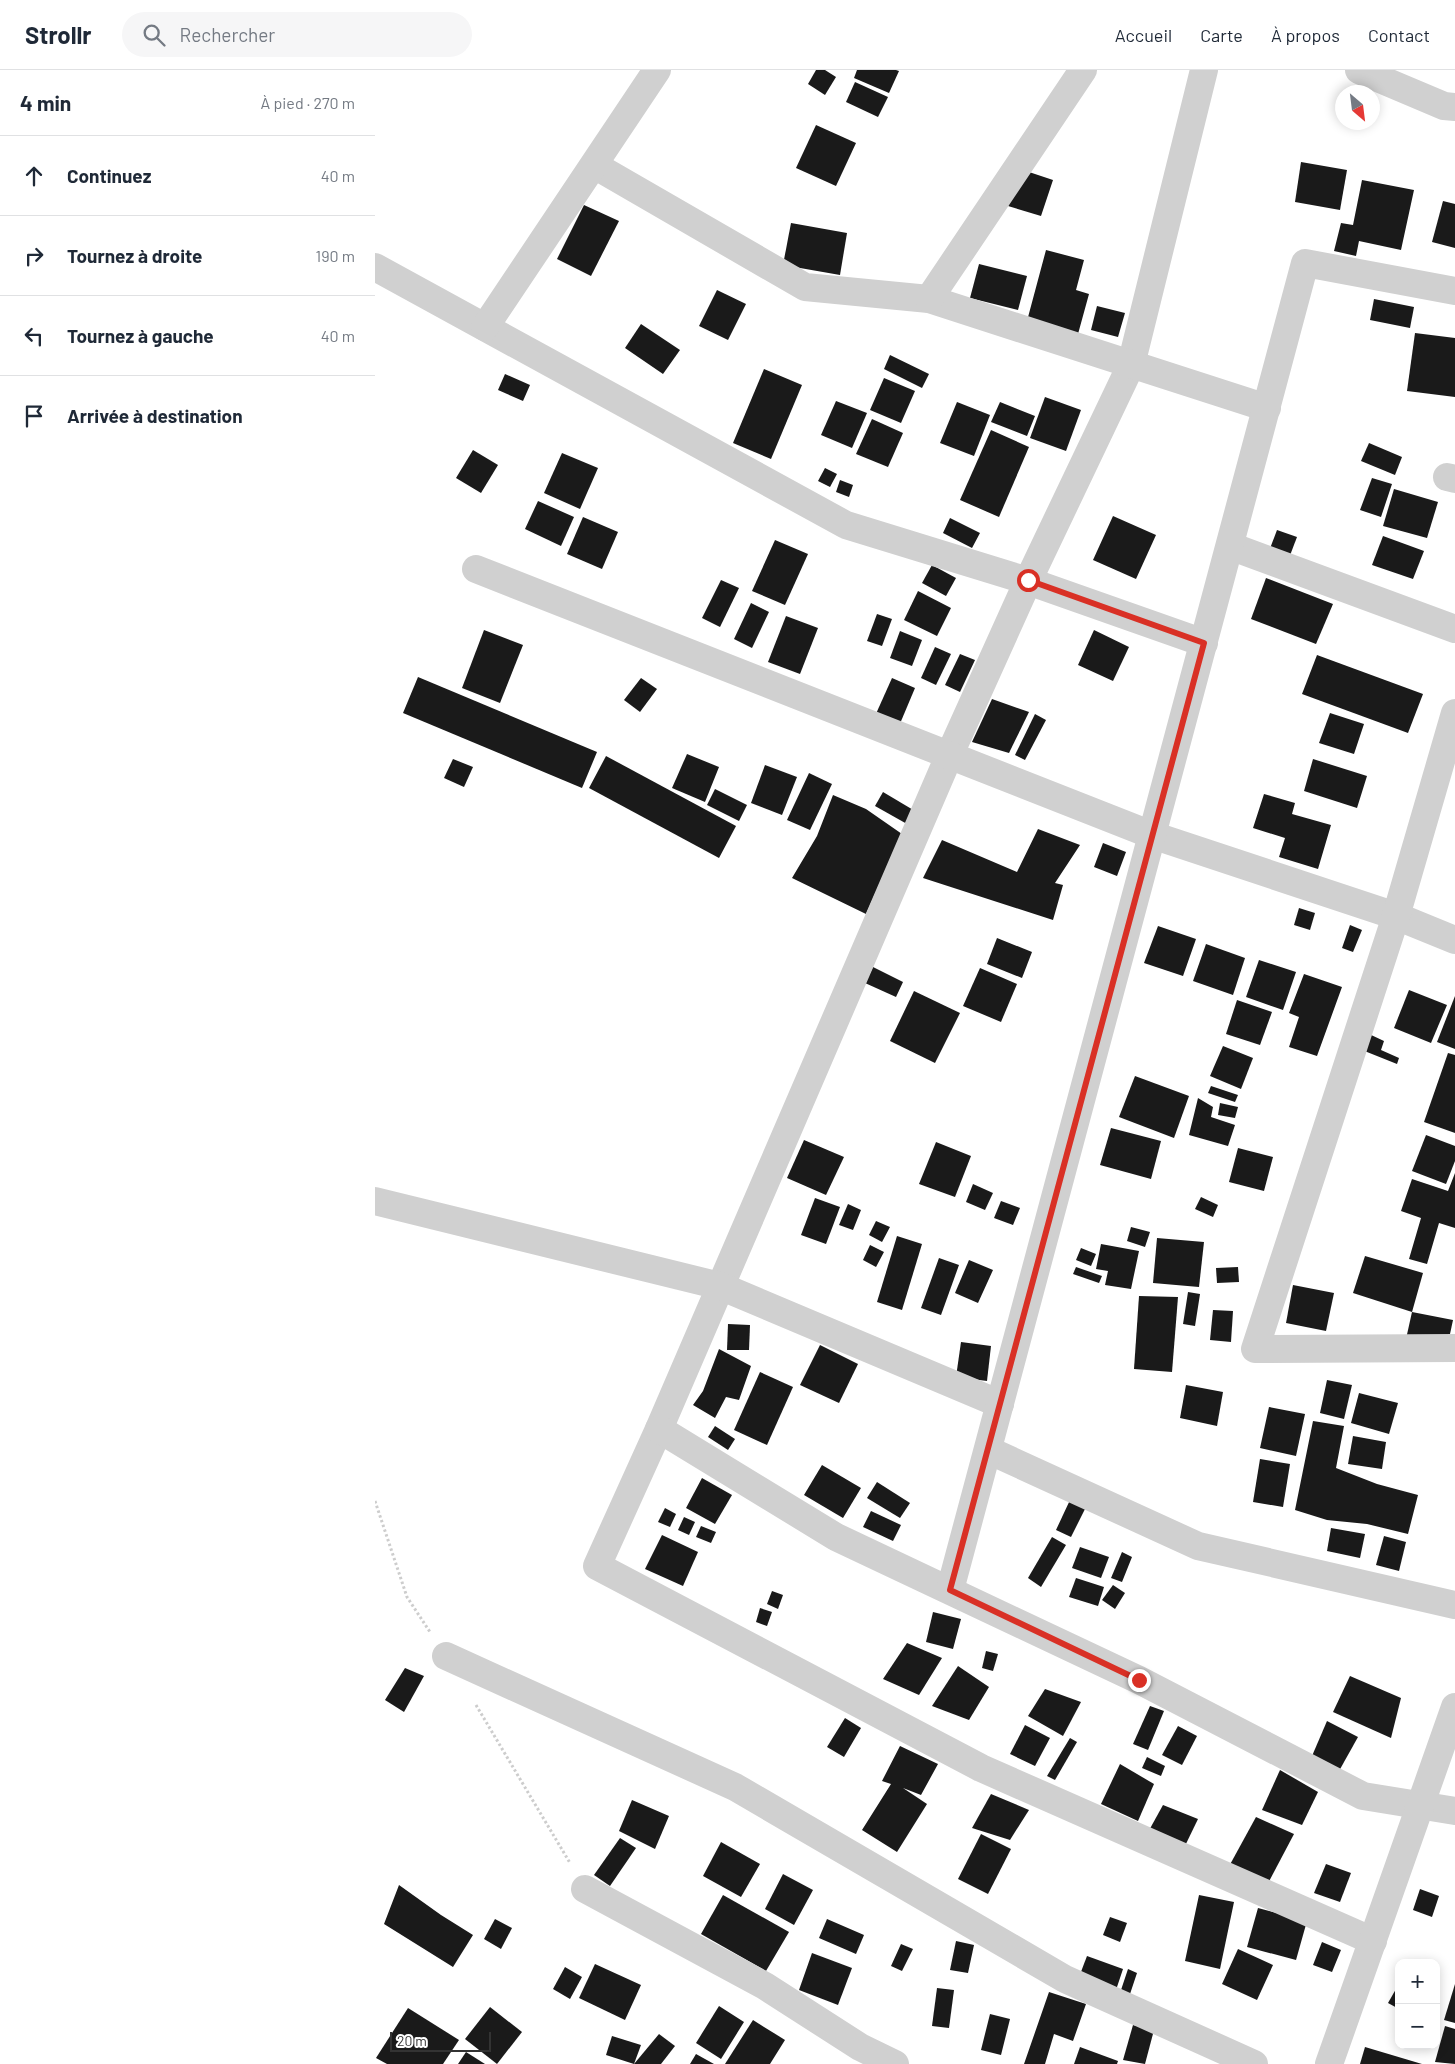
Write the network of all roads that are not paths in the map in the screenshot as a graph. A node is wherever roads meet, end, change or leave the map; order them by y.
1 (657, 70) edge
2 (1083, 70) edge
3 (1204, 70) edge
4 (1359, 70) edge
5 (1455, 107) edge
6 (594, 165) junction
7 (375, 267) edge
8 (1455, 291) edge
9 (929, 299) junction
10 (485, 327) junction
11 (1131, 365) junction
12 (1267, 408) junction
13 (1230, 546) junction
14 (476, 568) dead end
15 (1028, 580) junction
16 (1455, 629) edge
17 (1204, 643) junction
18 (1455, 713) edge
19 (949, 756) junction
20 (1152, 835) junction
21 (1396, 916) junction
22 (1455, 940) edge
23 (375, 1201) edge
24 (720, 1286) junction
25 (1455, 1348) edge
26 (1000, 1404) junction
27 (659, 1429) junction
28 (988, 1450) junction
29 (950, 1590) junction
30 (1455, 1605) edge
31 (447, 1656) dead end
32 (1455, 1707) edge
33 (1421, 1805) junction
34 (1455, 1811) edge
35 (585, 1889) dead end
36 (1373, 1941) junction
37 (895, 2064) edge
38 (1254, 2064) edge
39 (1329, 2064) edge

1 - 6 street
2 - 9 street
3 - 11 street
4 - 5 street
6 - 9 street
6 - 10 street
7 - 10 street
8 - 12 street
9 - 11 street
10 - 15 street
11 - 12 street
11 - 15 street
12 - 13 street
13 - 16 street
13 - 17 street
14 - 19 street
15 - 17 street
15 - 19 street
17 - 20 street
18 - 21 street
19 - 20 street
19 - 24 street
20 - 21 street
20 - 26 street
21 - 22 street
21 - 25 street
23 - 24 street
24 - 26 street
24 - 27 street
26 - 28 street
27 - 29 street
27 - 36 street
28 - 29 street
28 - 30 street
29 - 33 street
31 - 38 street
32 - 33 street
33 - 34 street
33 - 36 street
35 - 37 street
36 - 39 street

